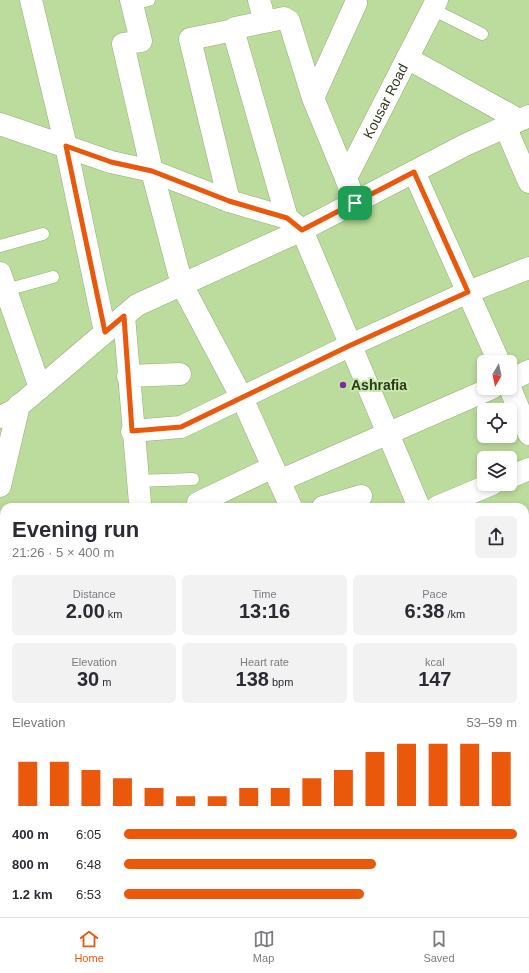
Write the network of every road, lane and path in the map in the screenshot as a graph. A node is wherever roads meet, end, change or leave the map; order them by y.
1 (31, 0) edge
2 (260, 0) edge
3 (137, 1) edge
4 (356, 3) dead end
5 (433, 3) edge
6 (265, 22) junction
7 (234, 30) junction
8 (482, 34) dead end
9 (407, 58) junction
10 (313, 98) junction
11 (518, 121) edge
12 (0, 124) edge
13 (66, 146) junction
14 (152, 171) junction
15 (414, 172) junction
16 (346, 178) junction
17 (529, 182) edge
18 (229, 201) junction
19 (355, 203) junction
20 (294, 224) junction
21 (43, 234) dead end
22 (0, 246) edge
23 (529, 268) edge
24 (53, 277) dead end
25 (3, 281) edge
26 (182, 285) junction
27 (468, 292) junction
28 (124, 316) junction
29 (105, 332) junction
30 (351, 345) junction
31 (495, 355) edge
32 (529, 371) edge
33 (180, 374) dead end
34 (128, 376) junction
35 (517, 377) edge
36 (40, 388) junction
37 (477, 395) edge
38 (513, 395) edge
39 (242, 398) junction
40 (19, 405) junction
41 (0, 417) edge
42 (132, 431) junction
43 (529, 434) edge
44 (388, 435) junction
45 (529, 469) edge
46 (517, 473) edge
47 (276, 474) junction
48 (193, 479) dead end
49 (137, 481) junction
50 (0, 486) edge
51 (477, 490) edge
52 (361, 496) dead end
53 (140, 503) edge
54 (198, 503) edge
55 (289, 503) edge
56 (337, 503) edge
57 (417, 503) edge
58 (447, 503) edge

1 - 13 street
2 - 6 street
3 - 14 street
4 - 10 street
5 - 8 lane
5 - 9 street, Kousar Road
6 - 7 street
6 - 10 street
7 - 18 street
7 - 20 street
9 - 11 street
9 - 16 street, Kousar Road
10 - 16 street
11 - 15 street
11 - 17 street
12 - 13 street
13 - 14 street
13 - 29 street
14 - 18 street
14 - 26 street
15 - 19 street
15 - 27 street
16 - 19 street
18 - 20 street
19 - 20 street
20 - 26 street
20 - 30 street
21 - 22 lane
23 - 27 street
24 - 25 lane
25 - 36 street
26 - 28 street
26 - 39 street
27 - 30 street
27 - 31 street
28 - 29 street
28 - 34 street
29 - 36 street
30 - 39 street
30 - 44 street
32 - 35 street
33 - 34 street
34 - 42 street
36 - 40 street
37 - 44 street
38 - 43 street
39 - 42 street
39 - 47 street
40 - 41 street
40 - 50 street
42 - 49 street
44 - 47 street
44 - 57 street
45 - 46 street
47 - 54 street
47 - 55 street
48 - 49 lane
49 - 53 street
51 - 58 street
52 - 56 street

